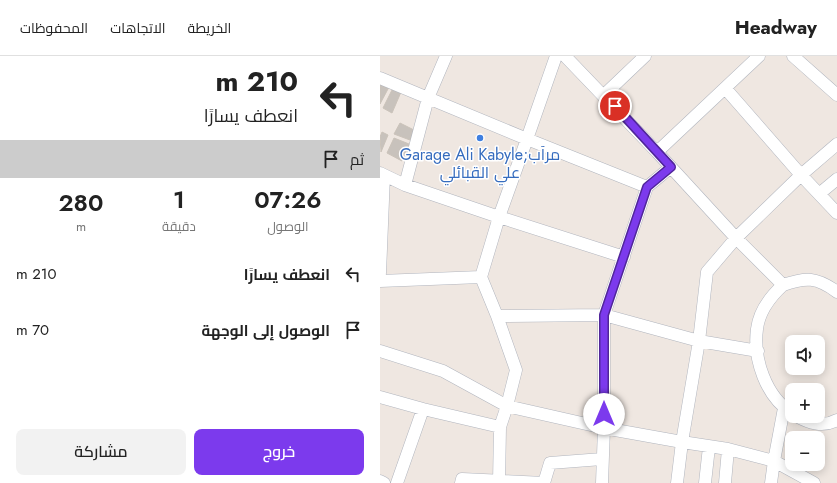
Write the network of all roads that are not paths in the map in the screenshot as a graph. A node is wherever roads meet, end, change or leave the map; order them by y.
1 (446, 56) edge
2 (556, 56) edge
3 (565, 56) edge
4 (645, 56) edge
5 (760, 56) edge
6 (792, 56) edge
7 (380, 78) edge
8 (725, 88) junction
9 (604, 95) junction
10 (837, 95) edge
11 (428, 98) junction
12 (527, 139) junction
13 (837, 144) edge
14 (657, 152) junction
15 (671, 167) junction
16 (382, 174) edge
17 (801, 175) junction
18 (837, 179) edge
19 (404, 185) junction
20 (647, 187) junction
21 (819, 194) junction
22 (837, 213) edge
23 (498, 217) junction
24 (736, 238) junction
25 (624, 257) junction
26 (380, 273) edge
27 (481, 277) junction
28 (380, 281) edge
29 (783, 285) junction
30 (837, 292) edge
31 (604, 315) junction
32 (497, 316) junction
33 (699, 341) junction
34 (380, 351) edge
35 (758, 351) junction
36 (380, 397) edge
37 (507, 406) junction
38 (785, 408) edge
39 (423, 409) junction
40 (837, 420) edge
41 (785, 422) edge
42 (814, 423) edge
43 (500, 427) junction
44 (604, 428) junction
45 (682, 442) junction
46 (709, 447) junction
47 (728, 449) junction
48 (602, 459) junction
49 (774, 461) junction
50 (380, 481) edge
51 (499, 481) edge
52 (384, 483) edge
53 (396, 483) edge
54 (461, 483) edge
55 (544, 483) edge
56 (602, 483) edge
57 (677, 483) edge
58 (705, 483) edge
59 (724, 483) edge
60 (771, 483) edge
61 (814, 483) edge

1 - 11 street
2 - 12 street
3 - 9 street
4 - 9 street
5 - 8 street
6 - 10 street
7 - 11 street
8 - 14 street
8 - 17 street
9 - 14 street
11 - 12 street
11 - 19 street
12 - 20 street
12 - 23 street
13 - 17 street
14 - 15 street
15 - 20 street
15 - 24 street
16 - 19 street
16 - 26 street
17 - 21 street
17 - 24 street
18 - 21 street
19 - 23 street
20 - 25 street
21 - 22 street
23 - 25 street
23 - 27 street
24 - 29 street
24 - 33 street
25 - 31 street
27 - 28 street
27 - 32 street
29 - 30 street
29 - 35 street
31 - 32 street
31 - 33 street
31 - 44 street
32 - 37 street
33 - 35 street
33 - 45 street
34 - 37 street
35 - 38 street
36 - 39 street
37 - 43 street
37 - 44 street
39 - 43 street
39 - 53 street
40 - 42 street
41 - 49 street
43 - 51 street
44 - 45 street
44 - 48 street
45 - 46 street
45 - 57 street
46 - 47 street
46 - 58 street
47 - 49 street
47 - 59 street
48 - 55 street
48 - 56 street
49 - 60 street
49 - 61 street
50 - 52 street
51 - 54 street
51 - 55 street

